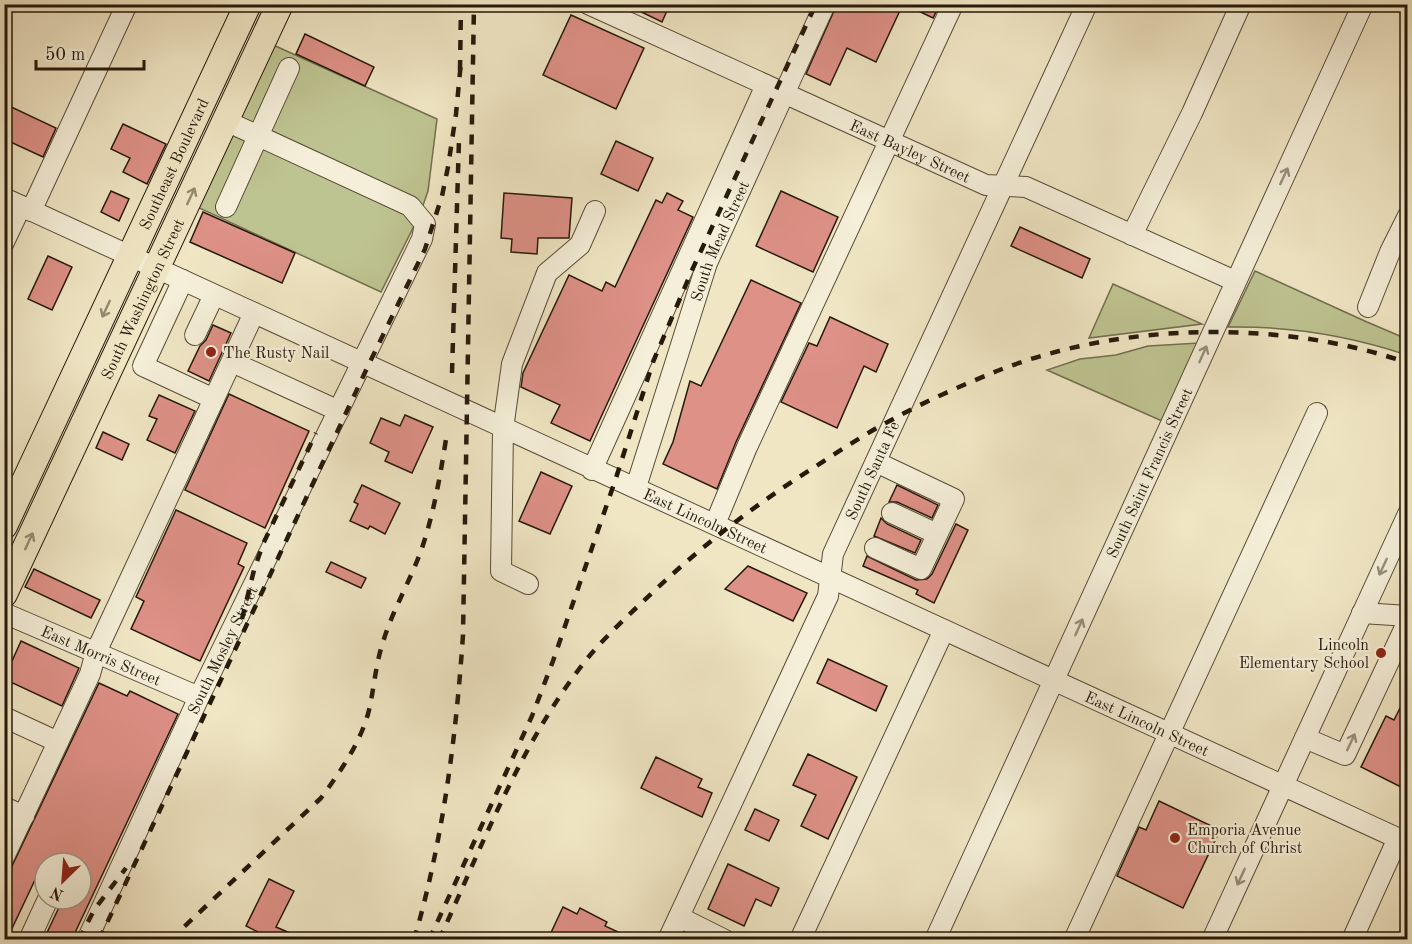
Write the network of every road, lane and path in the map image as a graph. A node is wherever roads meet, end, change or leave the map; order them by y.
1 (127, 4) edge
2 (248, 4) edge
3 (280, 4) edge
4 (588, 4) edge
5 (825, 4) edge
6 (953, 4) edge
7 (1087, 4) edge
8 (1241, 4) edge
9 (1363, 4) edge
10 (289, 68) dead end
11 (775, 89) junction
12 (226, 121) junction
13 (259, 136) junction
14 (888, 141) junction
15 (1004, 186) junction
16 (19, 205) edge
17 (226, 207) dead end
18 (595, 212) dead end
19 (1407, 216) edge
20 (1132, 235) junction
21 (4, 242) edge
22 (131, 256) junction
23 (157, 268) junction
24 (183, 280) junction
25 (1235, 281) junction
26 (214, 295) junction
27 (1368, 307) dead end
28 (255, 314) junction
29 (195, 335) dead end
30 (117, 354) junction
31 (232, 362) junction
32 (362, 364) junction
33 (143, 366) junction
34 (214, 399) junction
35 (339, 411) junction
36 (1317, 413) dead end
37 (503, 429) junction
38 (876, 462) junction
39 (592, 470) junction
40 (636, 487) junction
41 (892, 513) dead end
42 (1407, 514) edge
43 (716, 524) junction
44 (4, 526) edge
45 (937, 534) junction
46 (875, 548) dead end
47 (830, 578) junction
48 (528, 584) dead end
49 (4, 594) edge
50 (4, 613) edge
51 (1362, 614) junction
52 (1407, 616) edge
53 (1407, 621) edge
54 (944, 630) junction
55 (96, 652) junction
56 (1055, 680) junction
57 (199, 697) junction
58 (4, 717) edge
59 (1168, 732) junction
60 (1305, 738) junction
61 (58, 742) junction
62 (1283, 785) junction
63 (4, 807) edge
64 (24, 816) junction
65 (1403, 840) edge
66 (4, 857) edge
67 (42, 911) edge
68 (679, 917) junction
69 (29, 939) edge
70 (87, 939) edge
71 (668, 939) edge
72 (725, 939) edge
73 (800, 939) edge
74 (935, 939) edge
75 (1074, 939) edge
76 (1212, 939) edge
77 (1352, 939) edge

1 - 16 street
2 - 22 main road, Southeast Boulevard
3 - 12 main road, South Washington Street
4 - 11 street, East Bayley Street
5 - 11 street, South Mead Street
6 - 14 street
7 - 15 street, South Santa Fe
8 - 20 street
25 -> 9 street, South Saint Francis Street
10 - 13 street
11 - 14 street, East Bayley Street
11 - 39 street, South Mead Street
11 - 40 street, South Mead Street
12 - 13 street
23 -> 12 main road, South Washington Street
13 - 17 street
13 - 32 street, South Mosley Street
14 - 15 street, East Bayley Street
14 - 43 street
15 - 20 street, East Bayley Street
15 - 38 street, South Santa Fe
16 - 21 street
16 - 22 street, East Lincoln Street
18 - 37 street
19 - 27 street
20 - 25 street, East Bayley Street
22 - 23 street, East Lincoln Street
22 -> 44 main road, South Washington Street
23 - 24 street, East Lincoln Street
23 - 30 main road, South Washington Street
24 - 26 street, East Lincoln Street
24 - 33 street
56 -> 25 street, South Saint Francis Street
26 - 28 street, East Lincoln Street
26 - 29 street
28 - 31 street
28 - 32 street, East Lincoln Street
30 - 33 street
49 -> 30 main road, South Washington Street
31 - 34 street
31 - 35 street
32 - 35 street, South Mosley Street
32 - 37 street, East Lincoln Street
33 - 34 street
34 - 55 street
35 - 57 street, South Mosley Street
36 - 59 street
37 - 39 street, East Lincoln Street
37 - 48 street
38 - 45 street
38 - 47 street, South Santa Fe
39 - 40 street, East Lincoln Street
40 - 43 street, East Lincoln Street
41 - 45 street
42 -> 51 street
43 - 47 street, East Lincoln Street
45 - 46 street
47 - 54 street, East Lincoln Street
47 - 68 street, South Santa Fe
50 - 55 street, East Morris Street
51 - 52 street
51 - 60 street
60 -> 53 street
54 - 56 street, East Lincoln Street
54 - 73 street
55 - 57 street, East Morris Street
55 - 61 street
56 - 59 street, East Lincoln Street
56 - 74 street, South Saint Francis Street
57 - 70 street, South Mosley Street
58 - 61 street
59 - 62 street, East Lincoln Street
59 - 75 street
60 - 62 street
61 - 64 street
62 - 65 street, East Lincoln Street
62 -> 76 street
63 - 64 street
64 - 66 street
65 - 77 street
67 - 69 street
68 - 71 street, South Santa Fe
68 - 72 street

